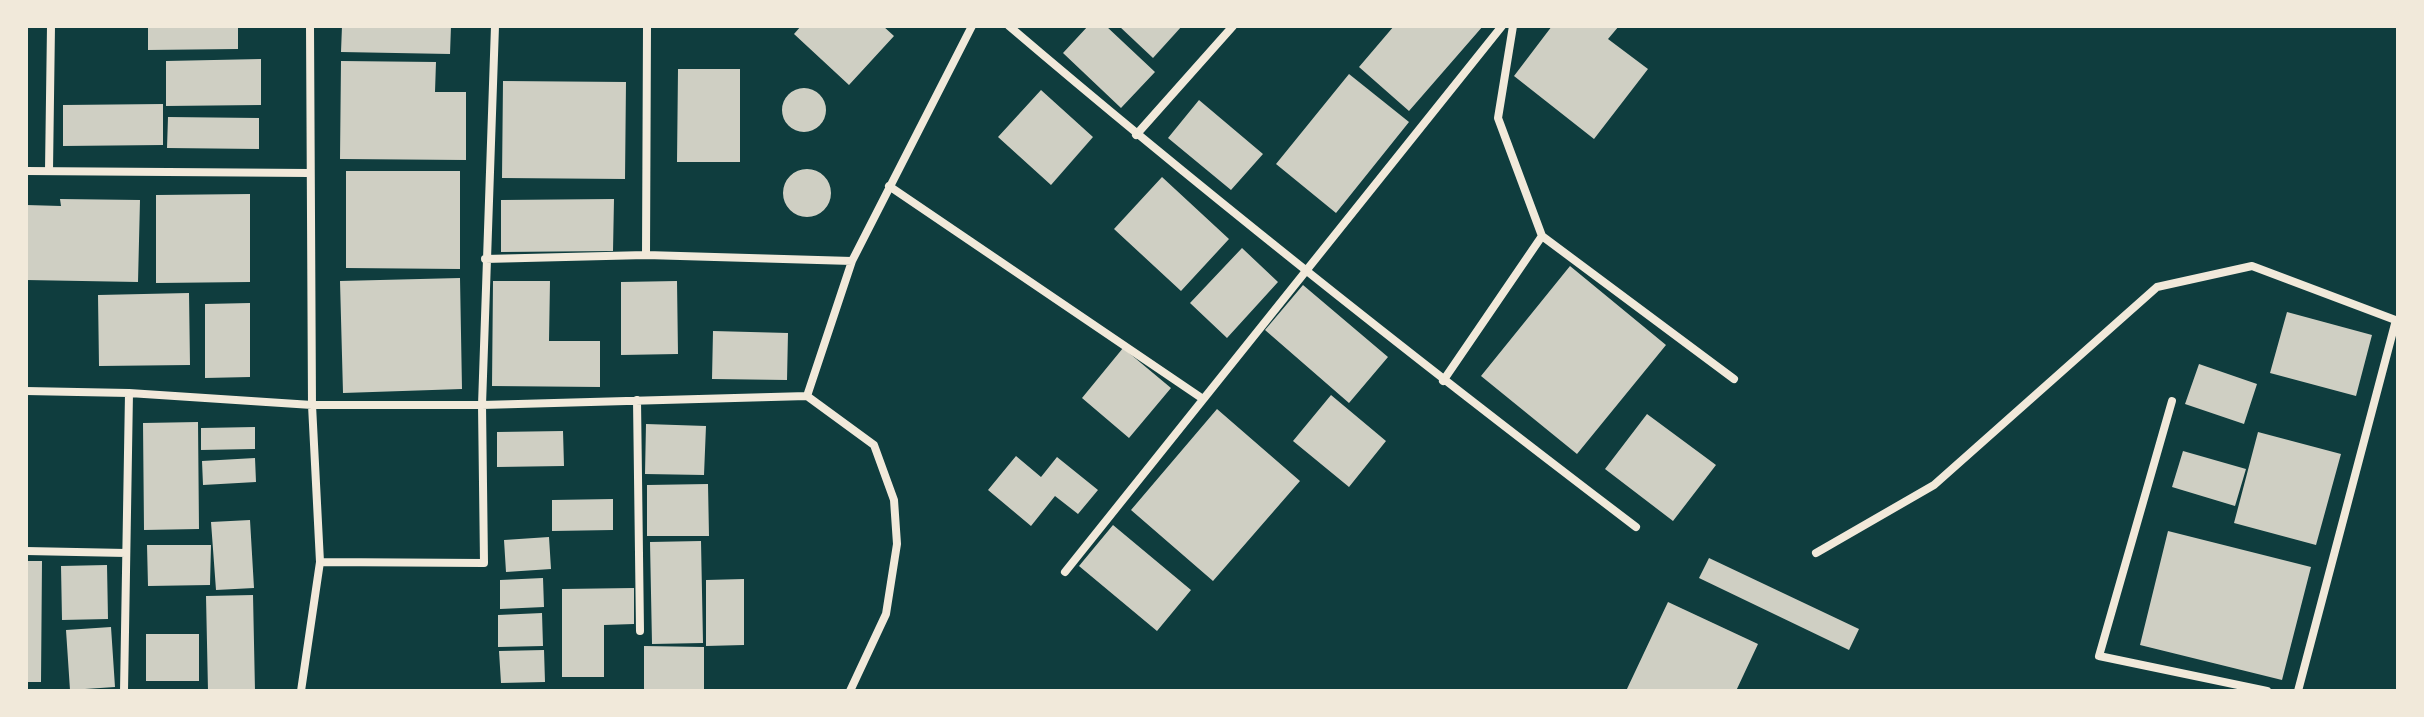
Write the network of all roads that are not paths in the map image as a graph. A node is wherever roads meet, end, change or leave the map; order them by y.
1 (51, 26) edge
2 (310, 26) edge
3 (495, 26) edge
4 (647, 26) edge
5 (972, 26) edge
6 (1009, 26) edge
7 (1233, 26) edge
8 (1502, 26) edge
9 (1513, 26) edge
10 (1136, 135) junction
11 (49, 170) junction
12 (26, 171) edge
13 (309, 173) junction
14 (889, 186) junction
15 (1542, 236) junction
16 (646, 255) junction
17 (485, 259) junction
18 (852, 261) junction
19 (1306, 269) junction
20 (2397, 321) edge
21 (1734, 379) dead end
22 (1443, 381) junction
23 (26, 391) edge
24 (129, 393) junction
25 (807, 396) junction
26 (1203, 399) junction
27 (637, 400) junction
28 (2172, 401) dead end
29 (312, 405) junction
30 (482, 405) junction
31 (1636, 527) dead end
32 (26, 551) edge
33 (126, 553) junction
34 (1816, 553) dead end
35 (320, 562) junction
36 (1065, 572) dead end
37 (640, 631) dead end
38 (124, 691) edge
39 (301, 691) edge
40 (850, 691) edge
41 (2267, 691) edge
42 (2298, 691) edge

1 - 11 street
2 - 13 street
3 - 17 street
4 - 16 street
5 - 14 street
6 - 10 street
7 - 10 street
8 - 19 street
9 - 15 street
10 - 19 street
11 - 12 street
11 - 13 street
13 - 29 street
14 - 18 street
14 - 26 street
15 - 21 street
15 - 22 street
16 - 17 street
16 - 18 street
17 - 30 street
18 - 25 street
19 - 22 street
19 - 26 street
20 - 34 street
20 - 42 street
22 - 31 street
23 - 24 street
24 - 29 street
24 - 33 street
25 - 27 street
25 - 40 street
26 - 36 street
27 - 30 street
27 - 37 street
28 - 41 street
29 - 30 street
29 - 35 street
30 - 35 street
32 - 33 street
33 - 38 street
35 - 39 street

